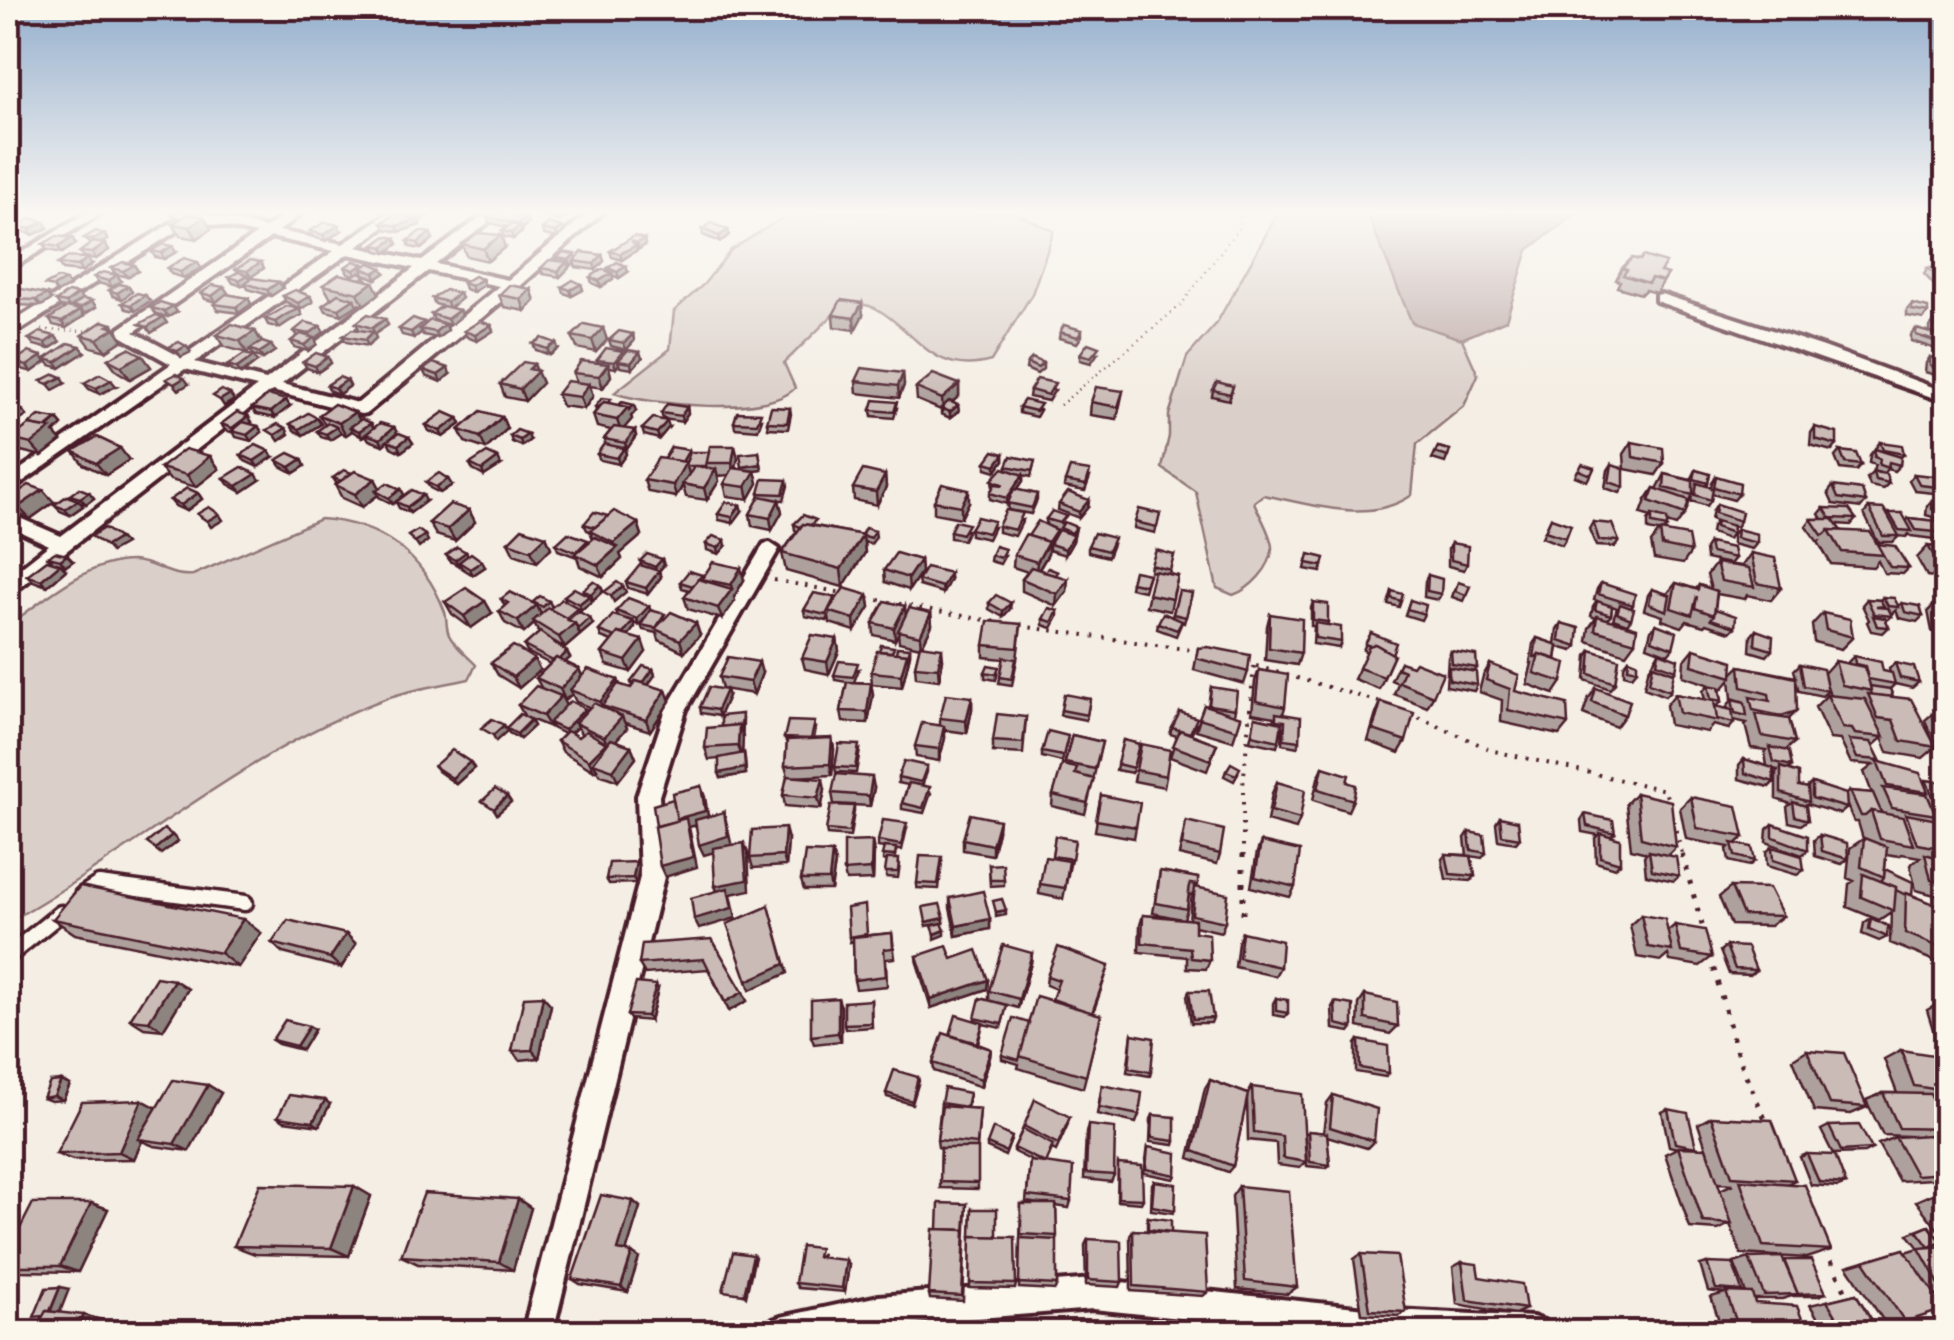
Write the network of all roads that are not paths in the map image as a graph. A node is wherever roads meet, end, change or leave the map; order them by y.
1 (95, 276) edge
2 (206, 276) edge
3 (310, 276) edge
4 (416, 276) edge
5 (465, 276) edge
6 (524, 276) edge
7 (513, 285) junction
8 (1660, 298) dead end
9 (12, 330) road end
10 (182, 363) junction
11 (267, 385) junction
12 (1946, 397) edge
13 (8, 486) edge
14 (8, 520) edge
15 (62, 544) junction
16 (770, 549) dead end
17 (8, 586) edge
18 (245, 904) dead end
19 (8, 956) edge
20 (538, 1332) edge
21 (781, 1332) edge
22 (1533, 1332) edge

1 - 9 street
2 - 10 street
3 - 10 street
4 - 11 street
5 - 7 street
6 - 7 street
7 - 11 street
8 - 12 street
10 - 11 street
10 - 13 street
11 - 15 street
14 - 15 street
15 - 17 street
16 - 20 street
18 - 19 lane
21 - 22 street

